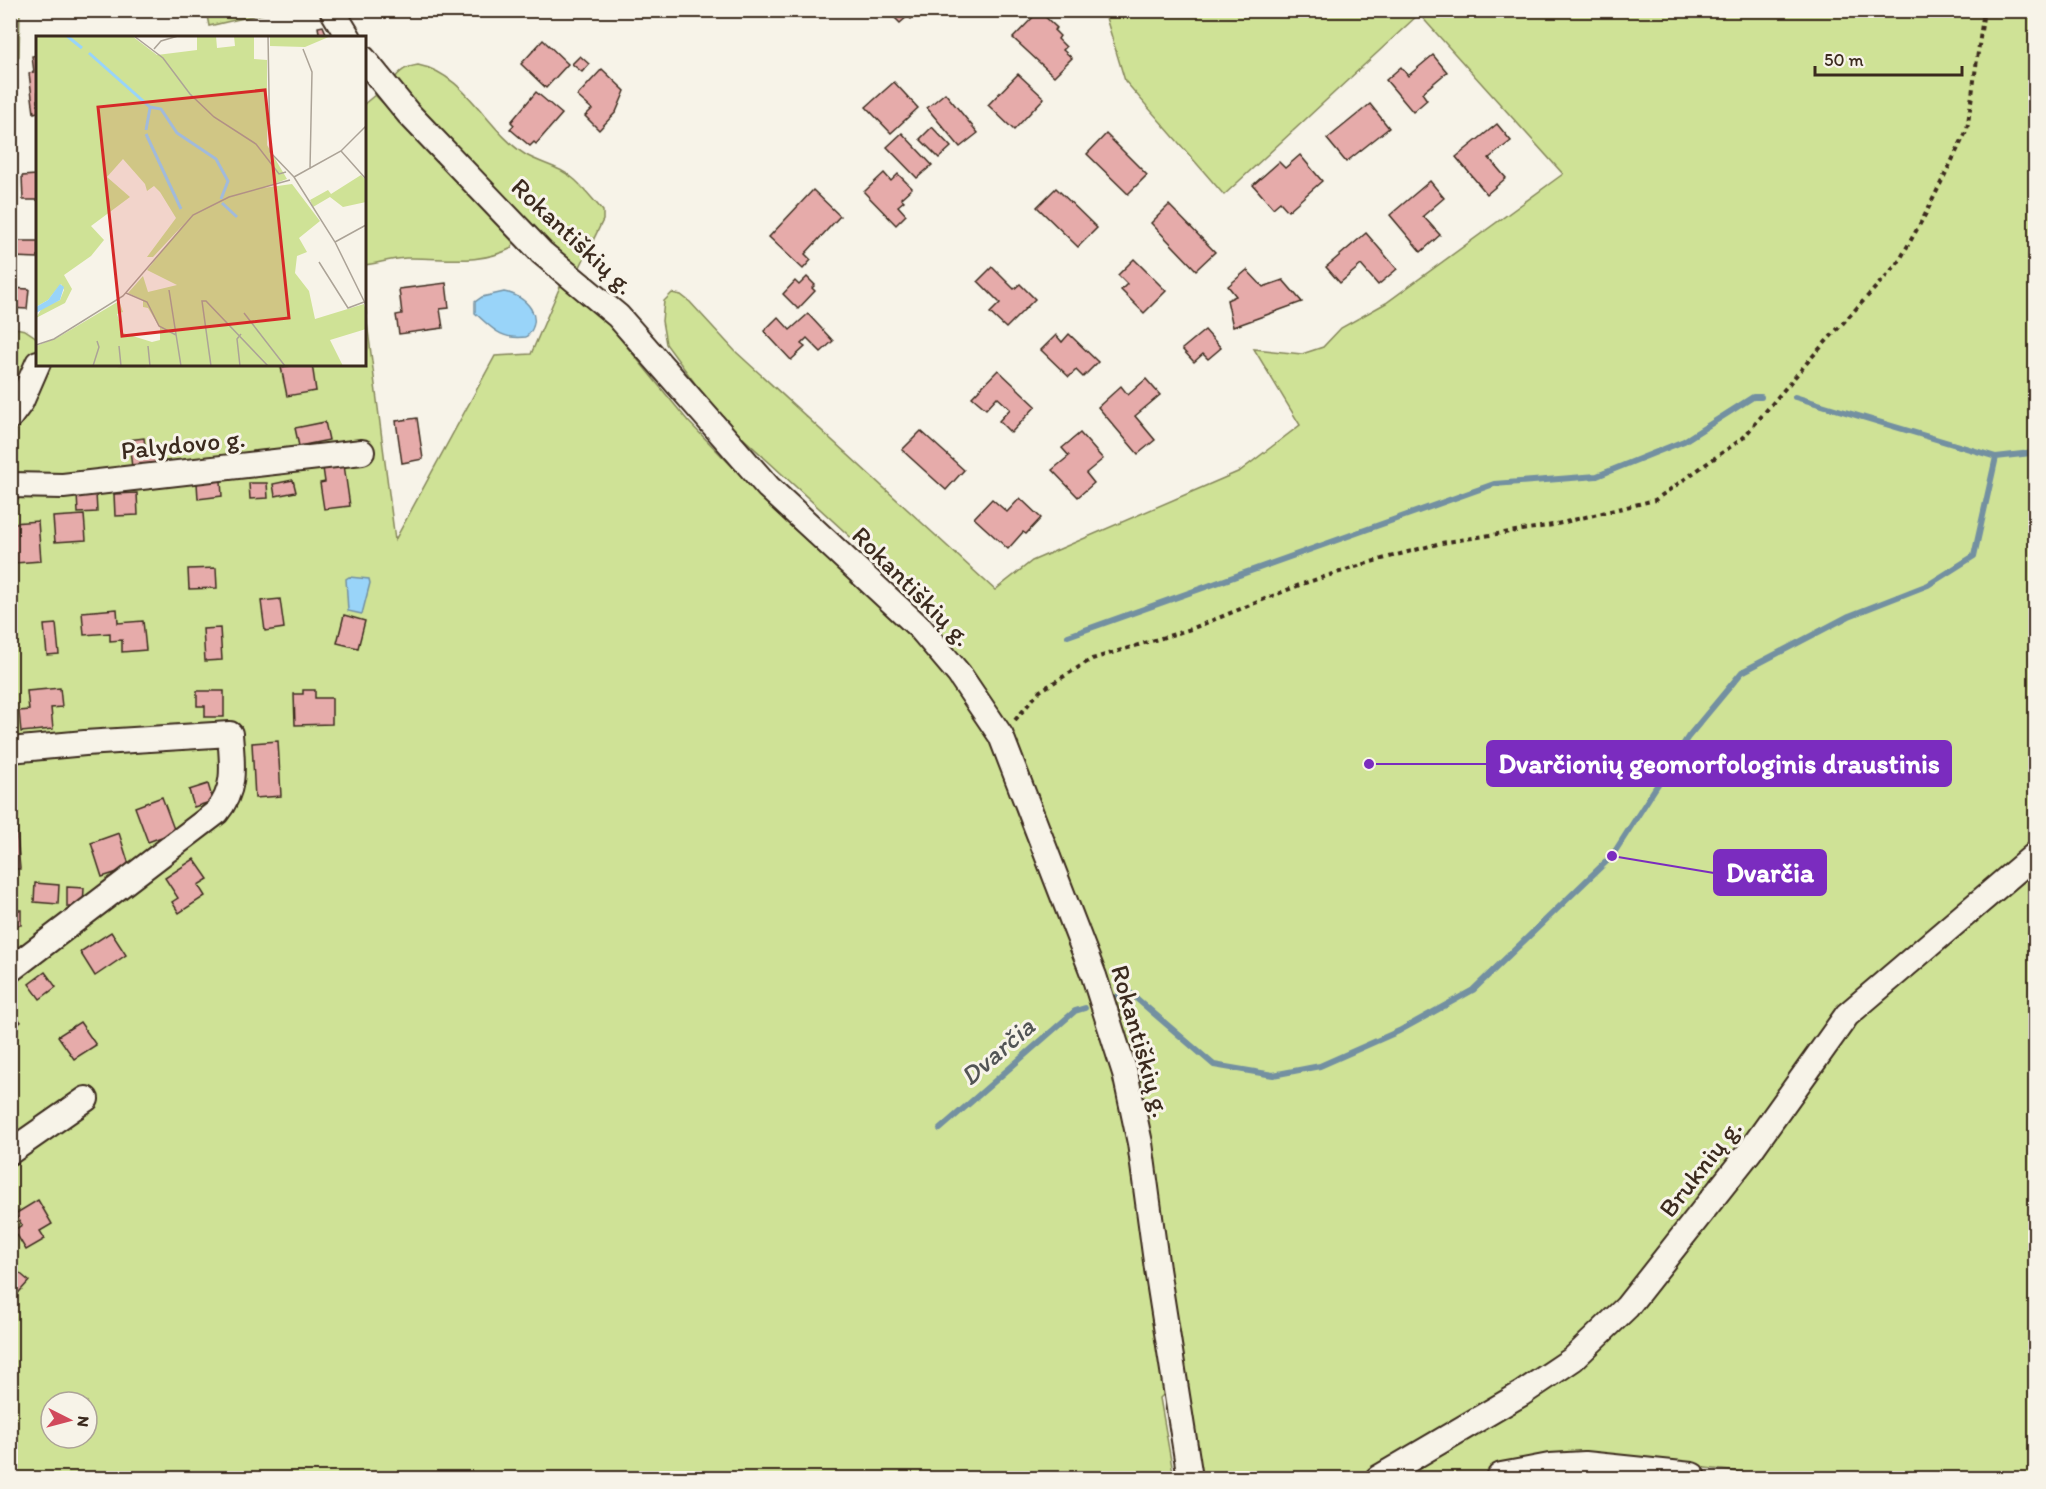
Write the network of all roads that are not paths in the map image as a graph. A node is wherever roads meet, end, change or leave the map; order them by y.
1 (332, 10) edge
2 (348, 36) edge
3 (369, 74) edge
4 (37, 366) edge
5 (10, 417) edge
6 (362, 452) dead end
7 (10, 485) edge
8 (10, 750) edge
9 (2036, 854) edge
10 (10, 970) edge
11 (86, 1099) dead end
12 (10, 1152) edge
13 (1190, 1479) edge
14 (1378, 1479) edge
15 (1502, 1479) edge
16 (1691, 1479) edge

1 - 2 street
3 - 13 street, Rokantiškių g.
4 - 5 street
6 - 7 street, Palydovo g.
8 - 10 street
9 - 14 street, Bruknių g.
11 - 12 street
15 - 16 main road

